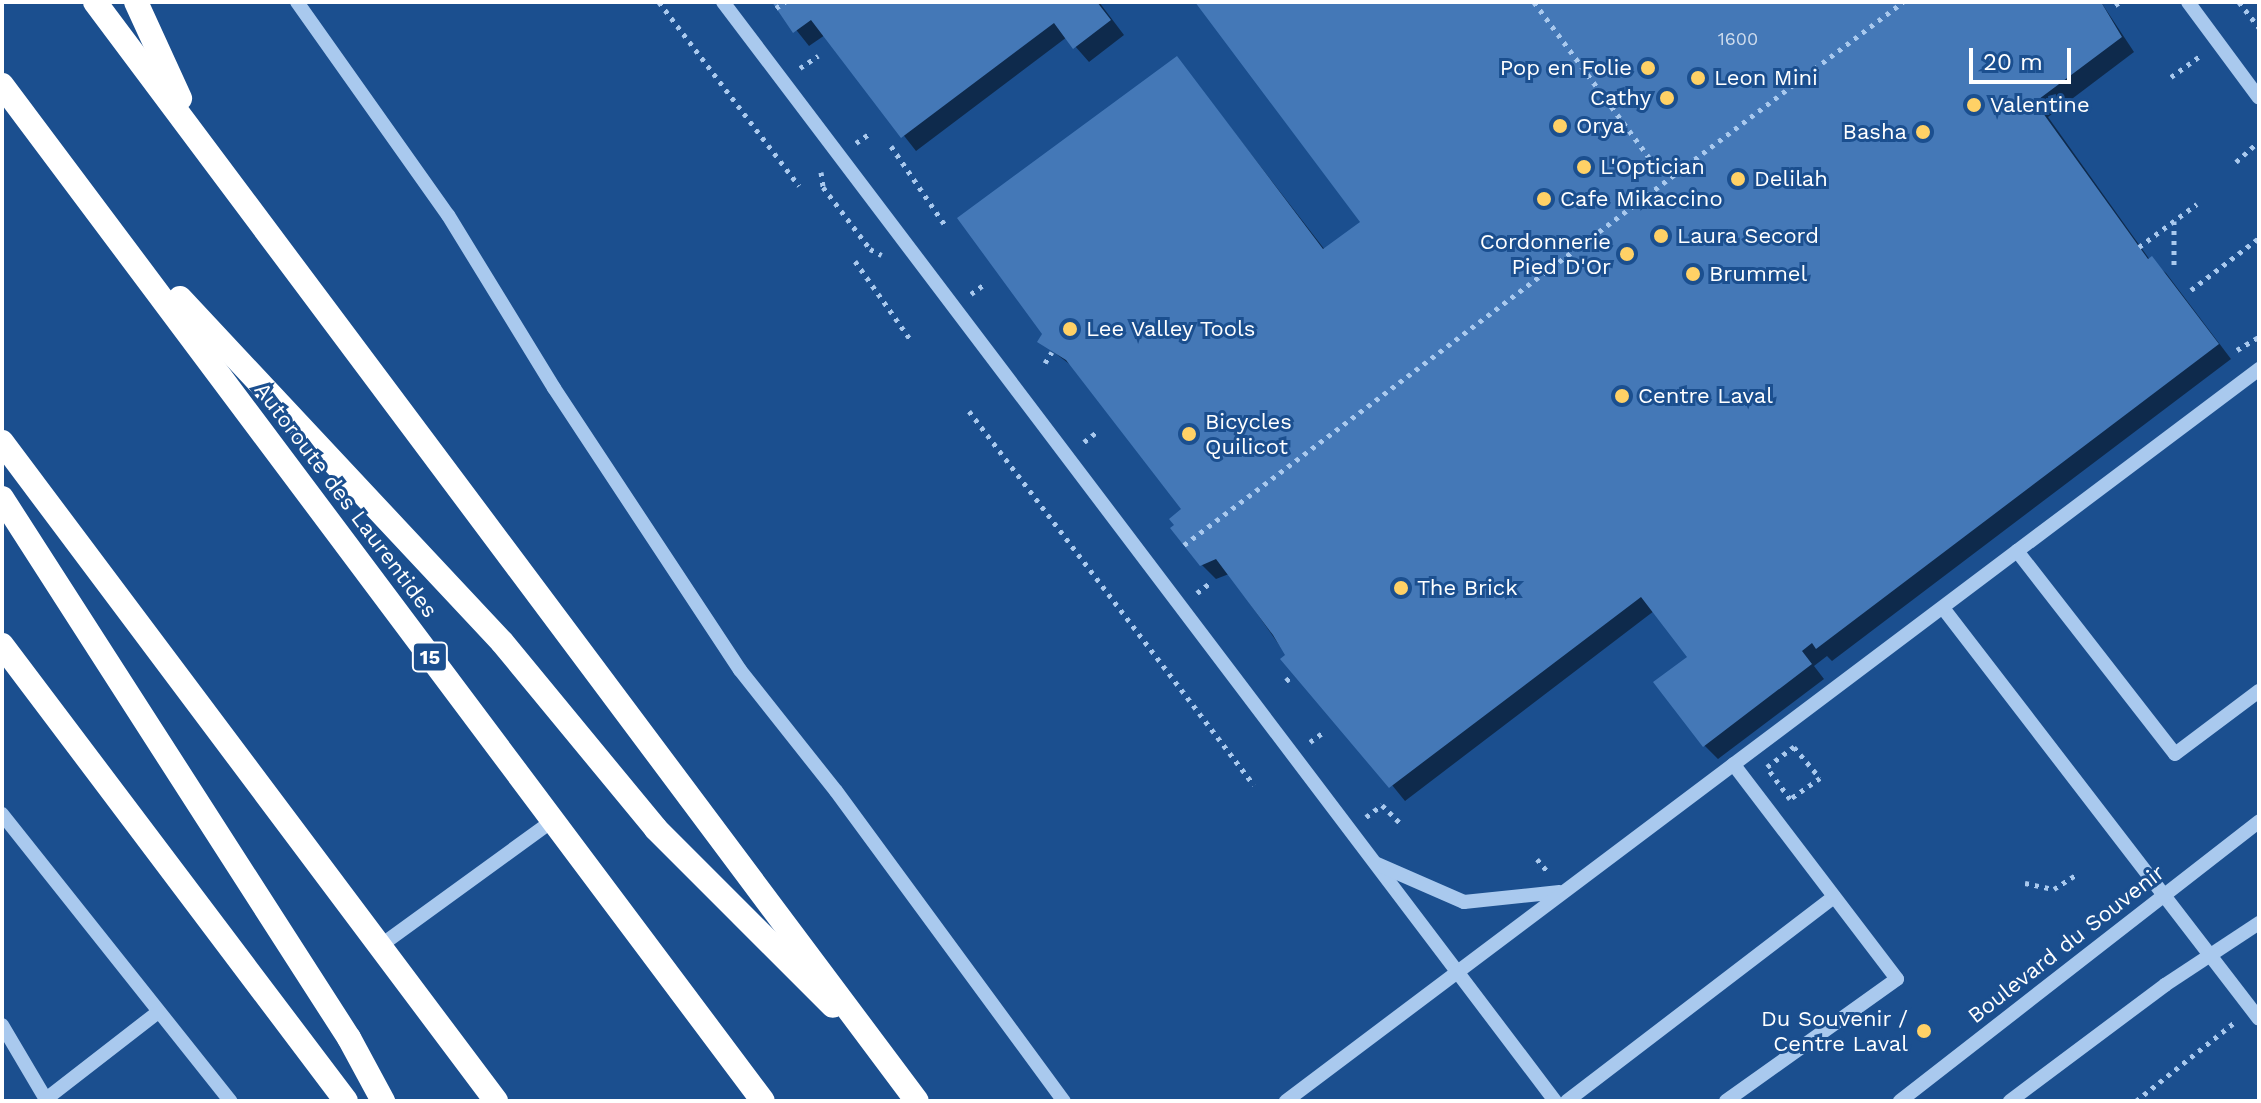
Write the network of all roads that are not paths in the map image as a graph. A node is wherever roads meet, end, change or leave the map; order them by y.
1 (95, 2) edge
2 (136, 2) edge
3 (297, 2) edge
4 (723, 2) edge
5 (2188, 2) edge
6 (2, 85) edge
7 (2259, 98) edge
8 (197, 137) junction
9 (100, 213) junction
10 (2259, 369) edge
11 (2, 442) edge
12 (2, 498) edge
13 (2017, 551) junction
14 (1943, 608) junction
15 (2, 645) edge
16 (2259, 691) edge
17 (1733, 764) junction
18 (2, 814) edge
19 (552, 821) junction
20 (2259, 822) edge
21 (1373, 862) junction
22 (1564, 891) junction
23 (2168, 894) junction
24 (1834, 897) junction
25 (2259, 923) edge
26 (380, 946) junction
27 (2212, 953) junction
28 (1457, 972) junction
29 (157, 1013) junction
30 (2259, 1019) edge
31 (2, 1025) edge
32 (883, 1055) junction
33 (47, 1100) edge
34 (230, 1101) edge
35 (346, 1101) edge
36 (383, 1101) edge
37 (496, 1101) edge
38 (763, 1101) edge
39 (917, 1101) edge
40 (1064, 1101) edge
41 (1286, 1101) edge
42 (1555, 1101) edge
43 (1567, 1101) edge
44 (1726, 1101) edge
45 (1900, 1101) edge
46 (2010, 1101) edge

1 - 8 highway
2 - 8 highway
3 - 40 street
4 - 21 street
5 - 7 street
6 - 9 highway, Autoroute des Laurentides / 15
8 - 32 highway
9 - 19 highway, Autoroute des Laurentides / 15
9 - 32 highway
10 - 13 street
11 - 26 highway
12 - 36 highway
13 - 14 street
13 - 16 street
14 - 17 street
14 - 23 street
15 - 35 highway
17 - 22 street
17 - 24 street
18 - 29 street
19 - 26 street
19 - 38 highway, Autoroute des Laurentides / 15
20 - 23 street, Boulevard du Souvenir
21 - 22 street
21 - 28 street
22 - 28 street
23 - 27 street
23 - 45 street, Boulevard du Souvenir
24 - 43 street
24 - 44 street
25 - 27 street
26 - 37 highway
27 - 30 street
27 - 46 street
28 - 41 street
28 - 42 street
29 - 33 street
29 - 34 street
31 - 33 street
32 - 39 highway

